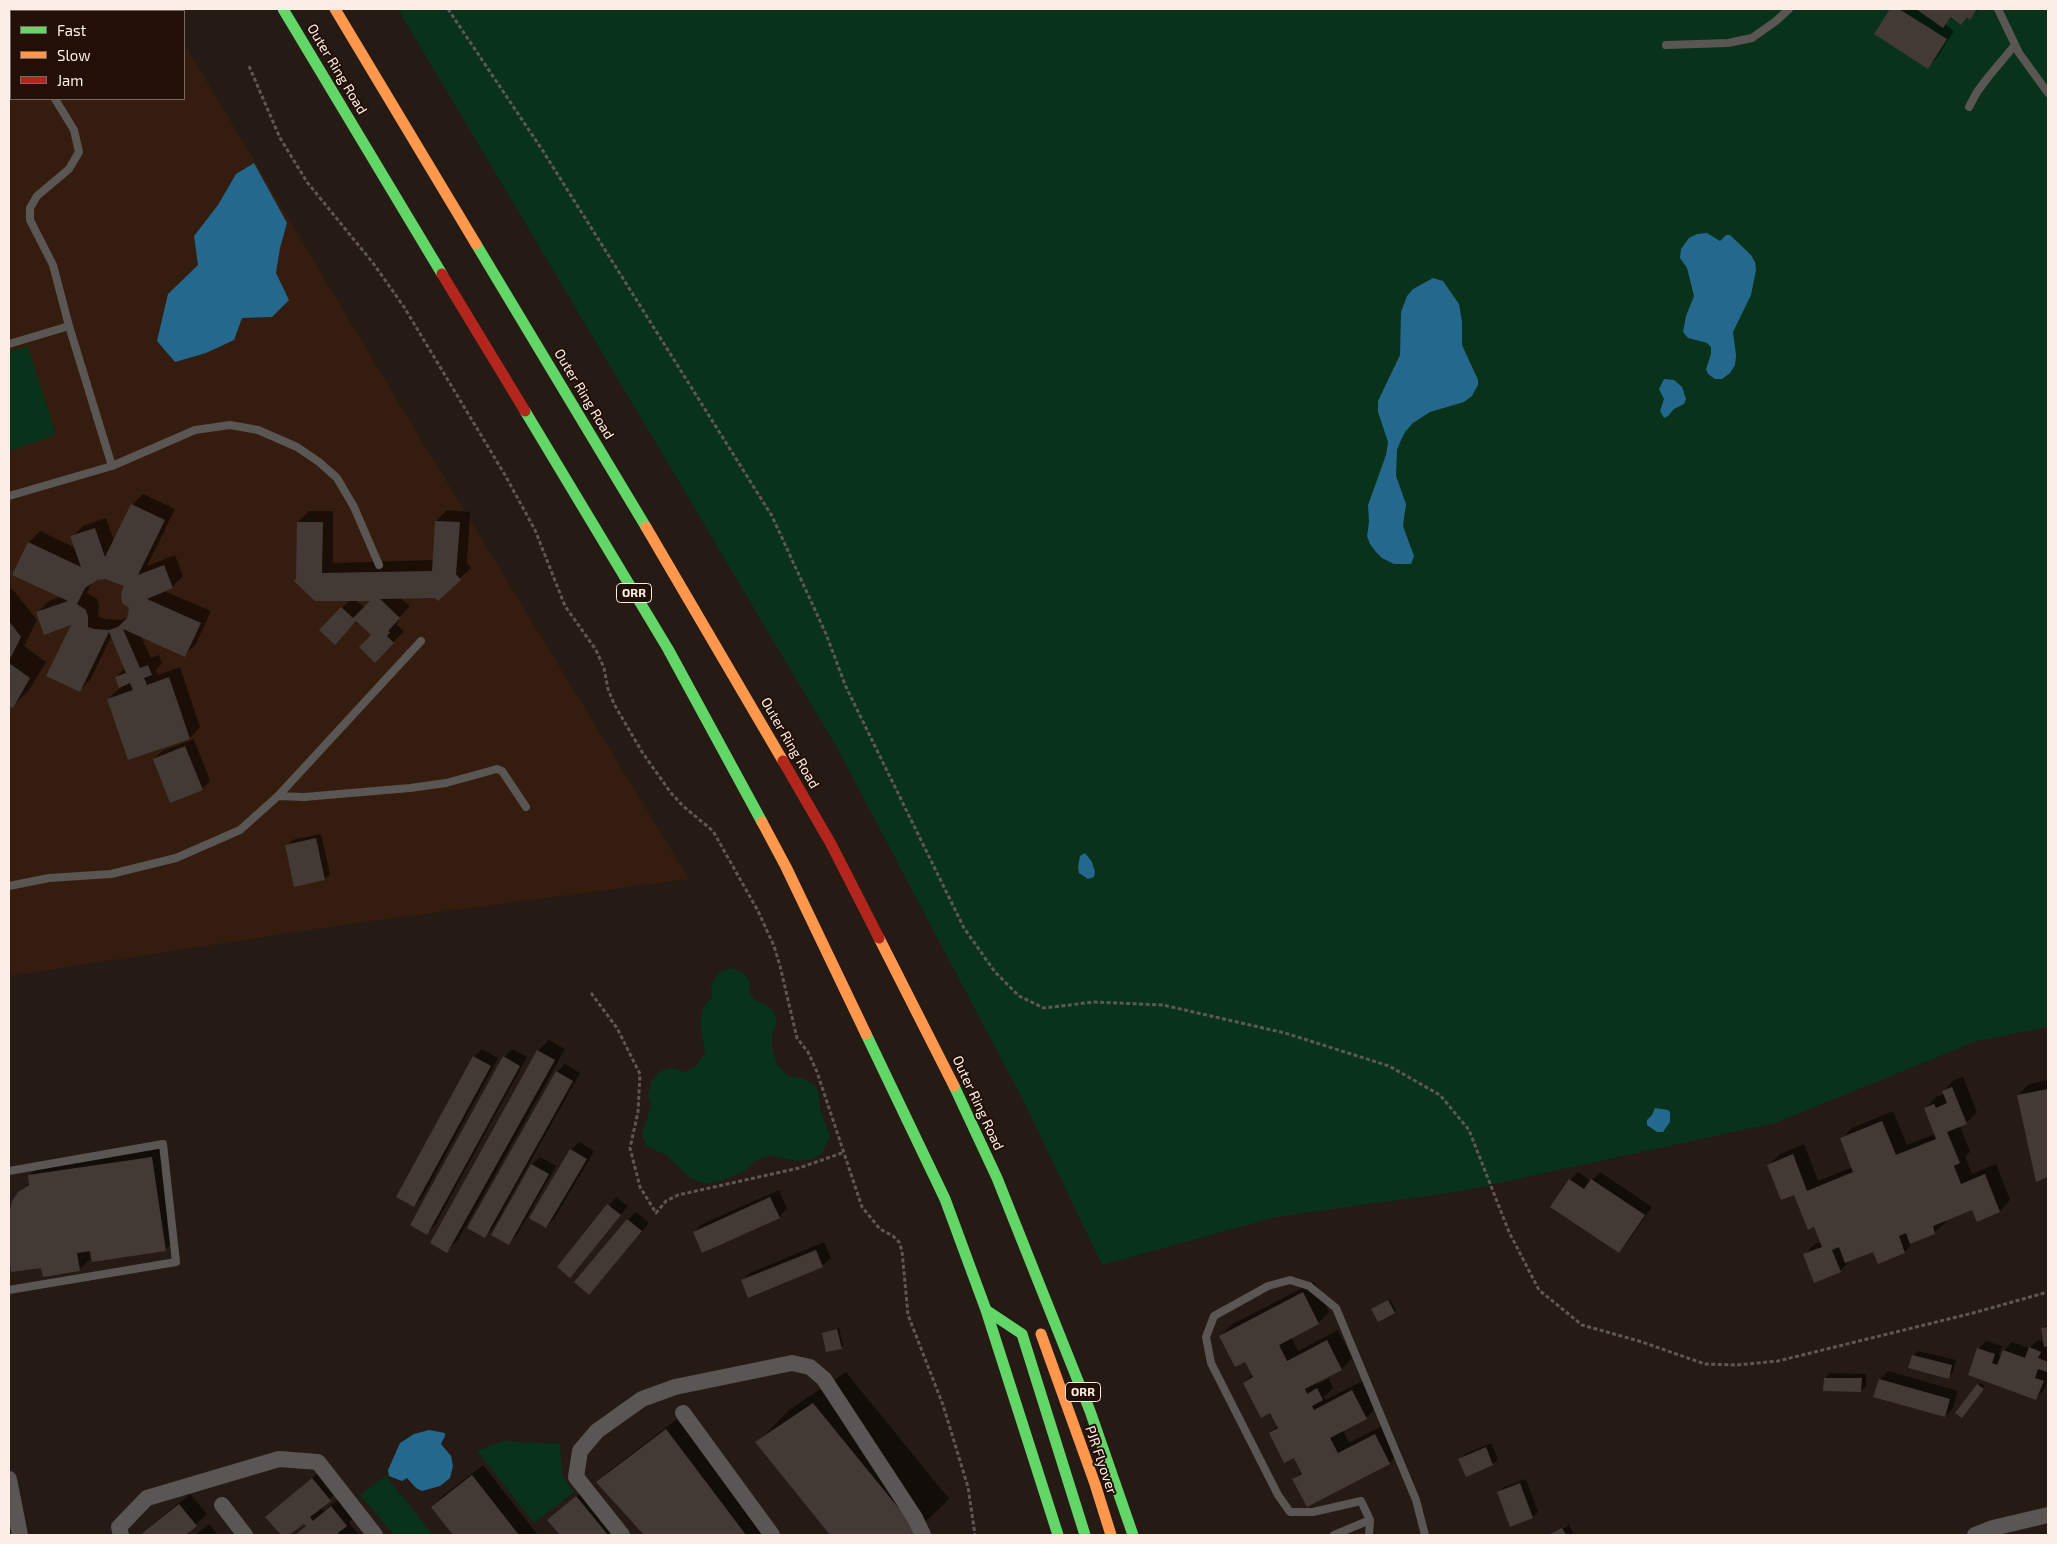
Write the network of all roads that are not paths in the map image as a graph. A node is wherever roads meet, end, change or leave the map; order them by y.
1 (283, 9) edge
2 (335, 9) edge
3 (1788, 9) edge
4 (1998, 9) edge
5 (1666, 45) dead end
6 (2015, 45) junction
7 (2048, 93) edge
8 (56, 100) edge
9 (1969, 107) dead end
10 (69, 326) junction
11 (9, 344) edge
12 (112, 466) junction
13 (9, 496) edge
14 (379, 565) dead end
15 (421, 640) dead end
16 (278, 796) junction
17 (526, 807) dead end
18 (9, 886) edge
19 (9, 1171) edge
20 (1038, 1279) junction
21 (9, 1290) edge
22 (1036, 1308) dead end
23 (986, 1310) junction
24 (1038, 1327) dead end
25 (683, 1413) dead end
26 (9, 1479) edge
27 (222, 1505) dead end
28 (2048, 1514) edge
29 (1370, 1520) junction
30 (20, 1535) edge
31 (121, 1535) edge
32 (245, 1535) edge
33 (375, 1535) edge
34 (622, 1535) edge
35 (772, 1535) edge
36 (923, 1535) edge
37 (1058, 1535) edge
38 (1085, 1535) edge
39 (1111, 1535) edge
40 (1133, 1535) edge
41 (1334, 1535) edge
42 (1369, 1535) edge
43 (1425, 1535) edge
44 (1975, 1535) edge

1 - 23 highway, Outer Ring Road / ORR
2 - 20 highway, Outer Ring Road / ORR
3 - 5 lane
4 - 6 lane
6 - 7 lane
6 - 9 lane
8 - 10 lane
10 - 11 lane
10 - 12 lane
12 - 13 lane
12 - 14 lane
15 - 16 lane
16 - 17 lane
16 - 18 lane
19 - 21 lane
20 - 22 highway
20 - 40 highway, Outer Ring Road / ORR
23 - 37 highway, Outer Ring Road / ORR
23 - 38 highway
24 - 39 highway, PJR Flyover
25 - 35 street
26 - 30 street
27 - 32 street
28 - 44 street
29 - 41 lane
29 - 42 lane
29 - 43 lane
31 - 33 street
34 - 36 street

